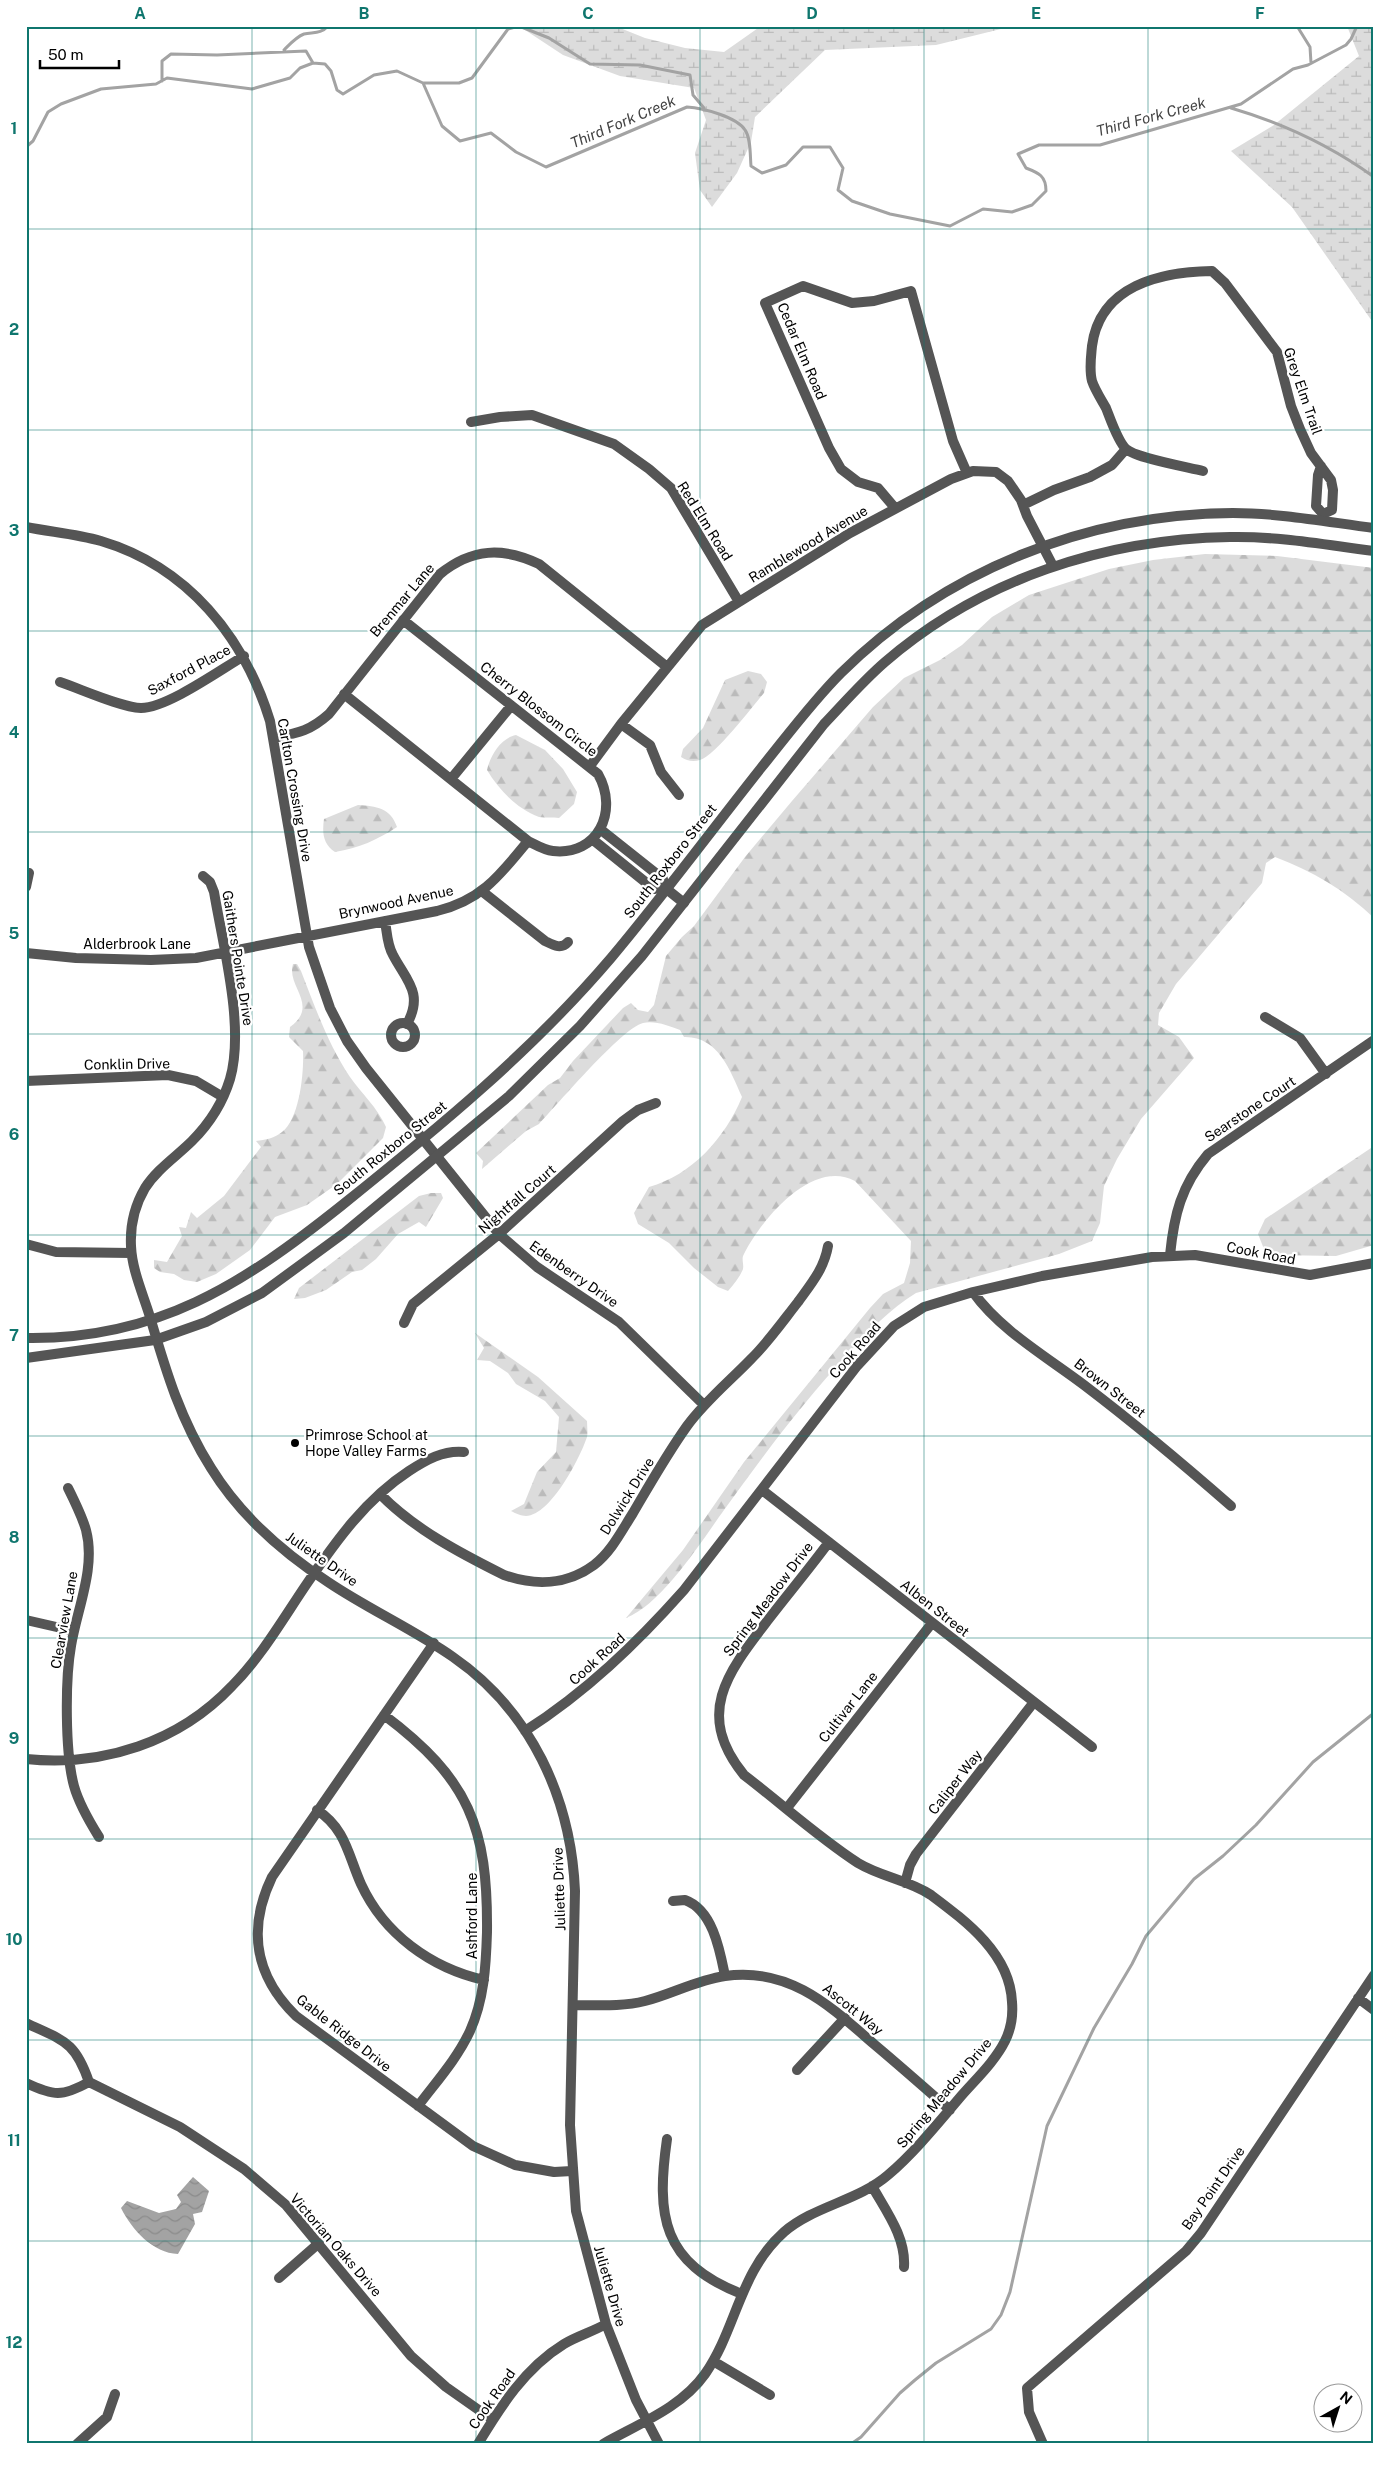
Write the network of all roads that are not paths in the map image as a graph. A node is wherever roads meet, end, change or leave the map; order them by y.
1 (471, 422) dead end
2 (1126, 449) junction
3 (1321, 466) junction
4 (1203, 471) dead end
5 (967, 474) junction
6 (1023, 505) junction
7 (895, 508) junction
8 (1322, 518) junction
9 (26, 527) edge
10 (1374, 528) edge
11 (1043, 545) junction
12 (1374, 551) edge
13 (1053, 566) junction
14 (739, 602) junction
15 (403, 620) junction
16 (244, 656) junction
17 (667, 667) junction
18 (60, 682) dead end
19 (344, 694) junction
20 (511, 706) junction
21 (620, 724) junction
22 (274, 738) junction
23 (590, 766) junction
24 (451, 779) junction
25 (679, 795) dead end
26 (600, 829) junction
27 (592, 839) junction
28 (528, 841) junction
29 (29, 873) dead end
30 (203, 876) dead end
31 (26, 887) edge
32 (665, 888) junction
33 (483, 892) junction
34 (684, 903) junction
35 (385, 921) junction
36 (306, 937) junction
37 (568, 942) dead end
38 (26, 953) edge
39 (224, 953) junction
40 (1265, 1016) dead end
41 (407, 1024) dead end
42 (1374, 1040) edge
43 (1326, 1074) junction
44 (26, 1081) edge
45 (223, 1096) junction
46 (656, 1103) dead end
47 (424, 1140) junction
48 (438, 1157) junction
49 (499, 1234) junction
50 (26, 1244) edge
51 (828, 1246) dead end
52 (131, 1253) junction
53 (1170, 1255) junction
54 (1374, 1263) edge
55 (973, 1292) junction
56 (151, 1321) junction
57 (404, 1323) dead end
58 (26, 1338) edge
59 (155, 1340) junction
60 (26, 1358) edge
61 (704, 1405) junction
62 (464, 1452) dead end
63 (68, 1488) dead end
64 (762, 1490) junction
65 (380, 1494) junction
66 (1231, 1506) dead end
67 (829, 1542) junction
68 (314, 1572) junction
69 (26, 1620) edge
70 (932, 1622) junction
71 (74, 1631) junction
72 (434, 1643) junction
73 (1034, 1702) junction
74 (384, 1715) junction
75 (525, 1731) junction
76 (1092, 1747) dead end
77 (26, 1759) edge
78 (71, 1761) junction
79 (787, 1808) junction
80 (317, 1810) junction
81 (99, 1837) dead end
82 (905, 1883) junction
83 (673, 1901) dead end
84 (1374, 1975) edge
85 (725, 1976) junction
86 (484, 1980) junction
87 (1358, 1998) junction
88 (573, 2004) junction
89 (1374, 2010) edge
90 (844, 2018) junction
91 (26, 2023) edge
92 (797, 2070) dead end
93 (89, 2082) junction
94 (26, 2083) edge
95 (418, 2106) junction
96 (950, 2110) junction
97 (667, 2139) dead end
98 (572, 2171) junction
99 (872, 2186) junction
100 (319, 2243) junction
101 (904, 2267) dead end
102 (279, 2278) dead end
103 (742, 2294) junction
104 (606, 2324) junction
105 (713, 2362) junction
106 (115, 2394) dead end
107 (770, 2395) dead end
108 (647, 2419) junction
109 (493, 2420) junction
110 (77, 2444) edge
111 (478, 2444) edge
112 (603, 2444) edge
113 (660, 2444) edge
114 (1043, 2444) edge

1 - 14 street, Red Elm Road
2 - 3 street, Grey Elm Trail
2 - 4 street
2 - 6 street
3 - 8 street
3 - 8 street, Grey Elm Trail
5 - 6 street, Ramblewood Avenue
5 - 7 street, Ramblewood Avenue
5 - 7 street, Cedar Elm Road
6 - 11 street, Ramblewood Avenue
7 - 14 street, Ramblewood Avenue
8 - 10 street, South Roxboro Street
8 - 11 street, South Roxboro Street
9 - 16 street, Carlton Crossing Drive
11 - 13 street, Ramblewood Avenue
11 - 32 street, South Roxboro Street
12 - 13 street
13 - 34 street
14 - 17 street, Ramblewood Avenue
15 - 17 street, Brenmar Lane
15 - 19 street, Brenmar Lane
15 - 20 street, Cherry Blossom Circle
16 - 18 street, Saxford Place
16 - 22 street, Carlton Crossing Drive
17 - 21 street, Ramblewood Avenue
19 - 22 street, Brenmar Lane
19 - 24 street, Cherry Blossom Circle
20 - 23 street, Cherry Blossom Circle
20 - 24 street
21 - 23 street, Ramblewood Avenue
21 - 25 street
22 - 36 street, Carlton Crossing Drive
23 - 26 street, Cherry Blossom Circle
24 - 28 street, Cherry Blossom Circle
26 - 27 street, Cherry Blossom Circle
26 - 32 street
27 - 28 street, Cherry Blossom Circle
27 - 32 street
28 - 33 street, Brynwood Avenue
29 - 31 street
30 - 39 street, Gaithers Pointe Drive
32 - 34 street
32 - 47 street, South Roxboro Street
33 - 35 street, Brynwood Avenue
33 - 37 street
34 - 48 street
35 - 36 street, Brynwood Avenue
35 - 41 street
36 - 39 street, Alderbrook Lane
36 - 47 street, Carlton Crossing Drive
38 - 39 street, Alderbrook Lane
39 - 45 street, Gaithers Pointe Drive
40 - 43 street
42 - 43 street, Searstone Court
43 - 53 street, Searstone Court
44 - 45 street, Conklin Drive
45 - 52 street, Gaithers Pointe Drive
46 - 49 street, Nightfall Court
47 - 48 street, Carlton Crossing Drive
47 - 56 street, South Roxboro Street
48 - 49 street, Edenberry Drive
48 - 59 street
49 - 57 street, Nightfall Court
49 - 61 street, Edenberry Drive
50 - 52 street
51 - 61 street, Dolwick Drive
52 - 56 street, Gaithers Pointe Drive
53 - 54 street, Cook Road
53 - 55 street, Cook Road
55 - 64 street, Cook Road
55 - 66 street, Brown Street
56 - 58 street, South Roxboro Street
56 - 59 street, Gaithers Pointe Drive
59 - 60 street
59 - 68 street, Juliette Drive
61 - 65 street, Dolwick Drive
62 - 65 street
63 - 71 street, Clearview Lane
64 - 67 street, Alben Street
64 - 75 street, Cook Road
65 - 68 street
67 - 70 street, Alben Street
67 - 79 street, Spring Meadow Drive
68 - 72 street, Juliette Drive
68 - 78 street
69 - 71 street
70 - 73 street, Alben Street
70 - 79 street, Cultivar Lane
71 - 78 street, Clearview Lane
72 - 74 street, Gable Ridge Drive
72 - 75 street, Juliette Drive
73 - 76 street, Alben Street
73 - 82 street, Caliper Way
74 - 80 street, Gable Ridge Drive
74 - 86 street, Ashford Lane
75 - 88 street, Juliette Drive
77 - 78 street
78 - 81 street, Clearview Lane
79 - 82 street, Spring Meadow Drive
80 - 86 street
80 - 95 street, Gable Ridge Drive
82 - 96 street, Spring Meadow Drive
83 - 85 street
84 - 87 street, Bay Point Drive
85 - 88 street, Ascott Way
85 - 90 street, Ascott Way
86 - 95 street, Ashford Lane
87 - 89 street
87 - 114 street, Bay Point Drive
88 - 98 street, Juliette Drive
90 - 92 street
90 - 96 street, Ascott Way
91 - 93 street
93 - 94 street
93 - 100 street, Victorian Oaks Drive
95 - 98 street, Gable Ridge Drive
96 - 99 street, Spring Meadow Drive
97 - 103 street
98 - 104 street, Juliette Drive
99 - 101 street
99 - 103 street, Spring Meadow Drive
100 - 102 street
100 - 109 street, Victorian Oaks Drive
103 - 105 street, Spring Meadow Drive
104 - 108 street, Juliette Drive
104 - 109 street, Cook Road
105 - 107 street
105 - 108 street, Spring Meadow Drive
106 - 110 street
108 - 112 street, Spring Meadow Drive
108 - 113 street, Juliette Drive
109 - 111 street, Cook Road

